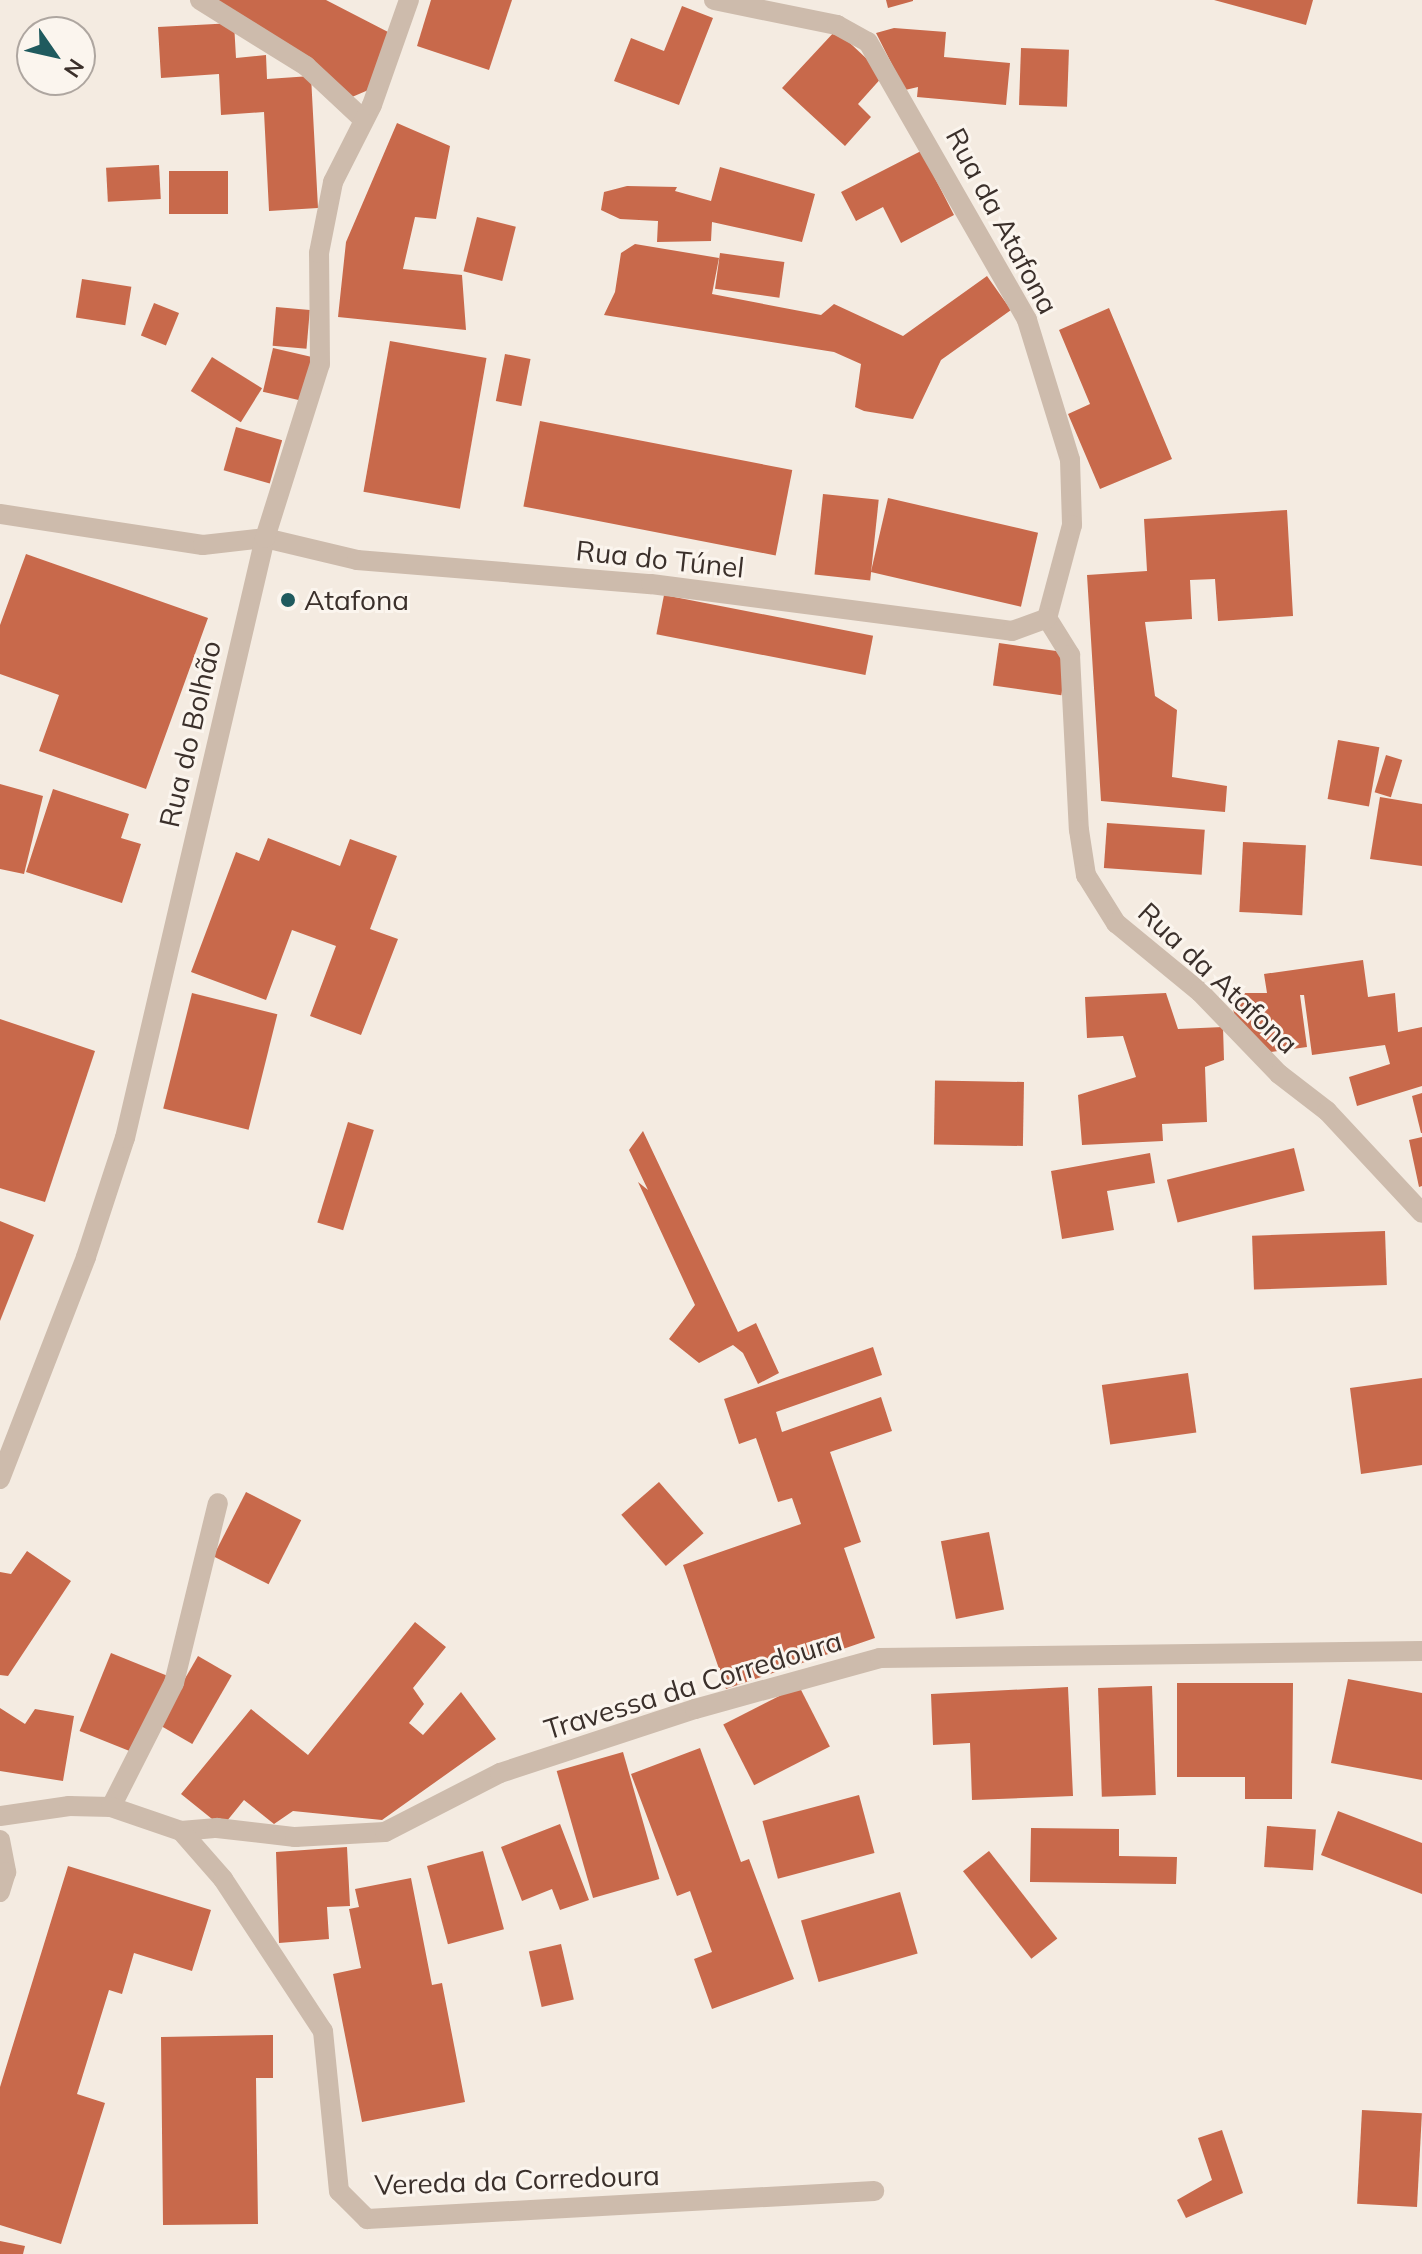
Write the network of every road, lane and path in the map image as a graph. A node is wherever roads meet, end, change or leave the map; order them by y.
1 (200, 0) edge
2 (409, 0) edge
3 (714, 0) edge
4 (364, 120) junction
5 (0, 514) edge
6 (265, 538) junction
7 (1047, 618) junction
8 (1422, 1213) edge
9 (0, 1479) edge
10 (218, 1503) dead end
11 (1422, 1651) edge
12 (111, 1807) junction
13 (0, 1816) edge
14 (181, 1831) junction
15 (0, 1840) edge
16 (0, 1892) edge
17 (874, 2191) dead end

1 - 4 street
2 - 4 street, Rua do Bolhão
3 - 7 street, Rua da Atafona
4 - 6 street, Rua do Bolhão
5 - 6 street, Rua do Túnel
6 - 7 street, Rua do Túnel
6 - 9 street, Rua do Bolhão
7 - 8 street, Rua da Atafona
10 - 12 street
11 - 14 street, Travessa da Corredoura
12 - 13 street, Travessa da Corredoura
12 - 14 street, Travessa da Corredoura
14 - 17 street, Vereda da Corredoura
15 - 16 street

